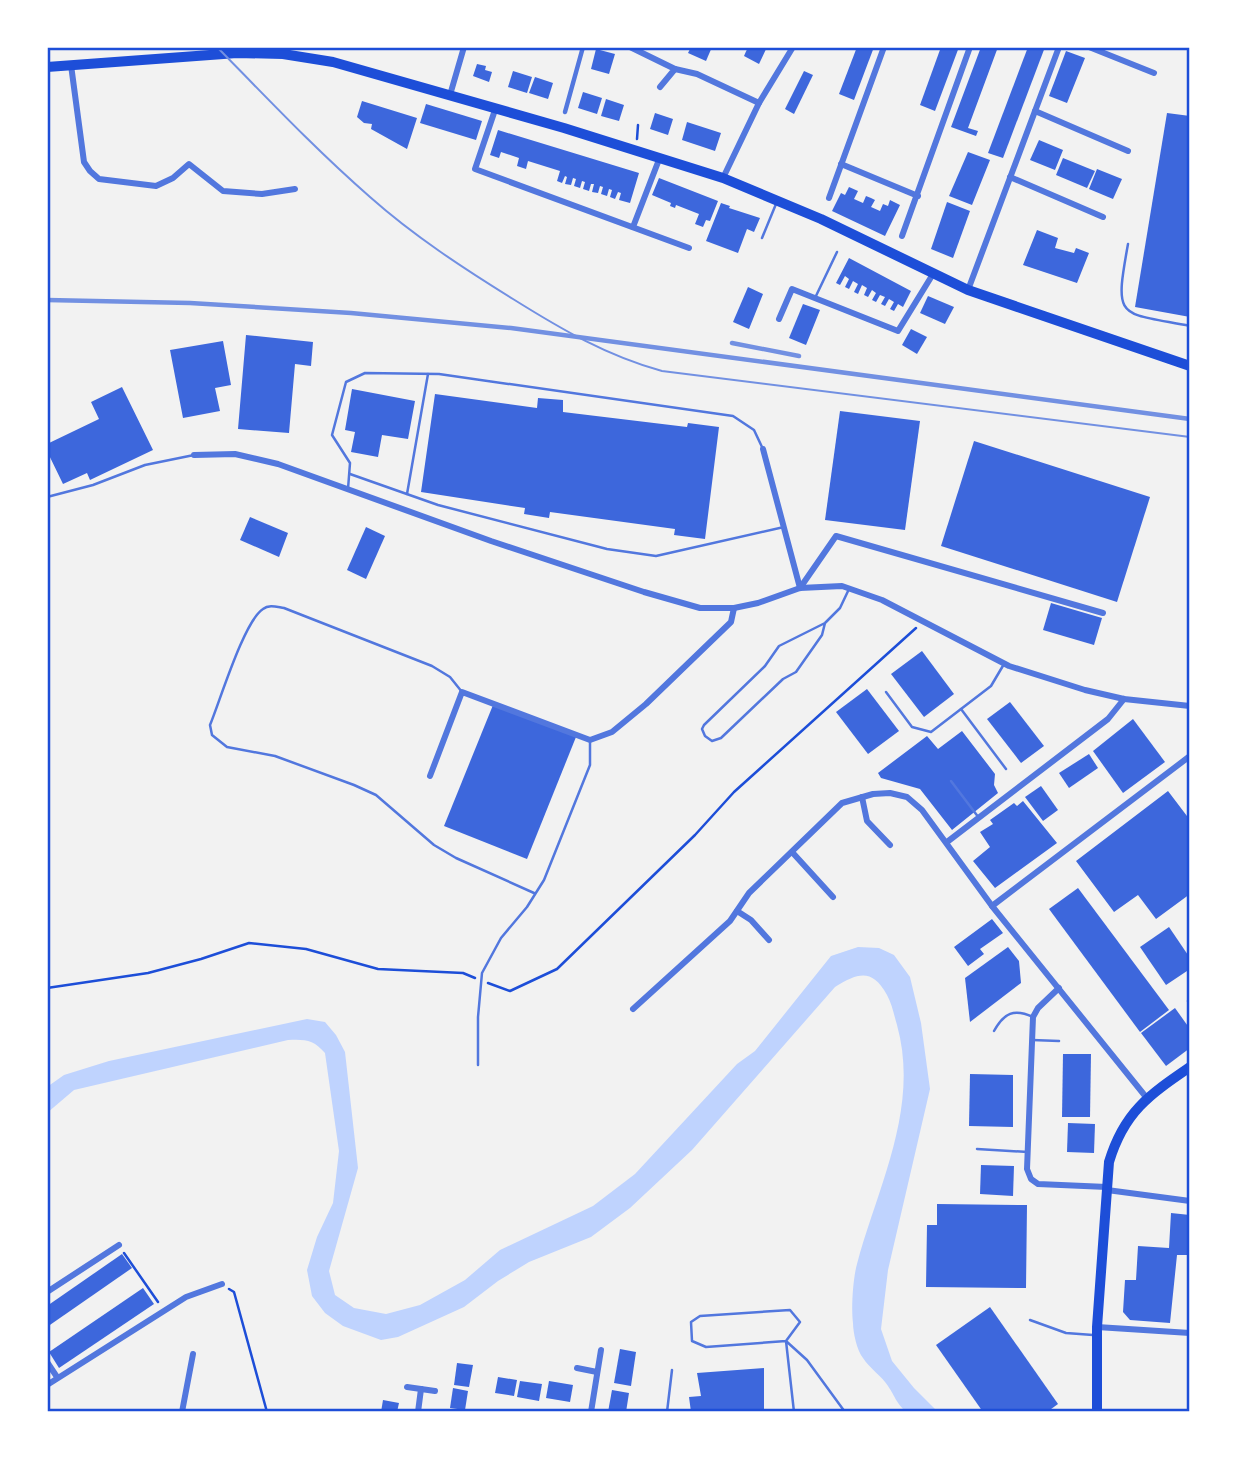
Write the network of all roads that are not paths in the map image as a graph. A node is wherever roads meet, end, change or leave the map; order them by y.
1 (464, 47) edge
2 (583, 47) edge
3 (630, 47) edge
4 (793, 47) edge
5 (884, 47) edge
6 (970, 47) edge
7 (1059, 47) edge
8 (1089, 47) edge
9 (283, 51) edge
10 (71, 65) junction
11 (47, 67) edge
12 (675, 69) junction
13 (1154, 73) dead end
14 (660, 87) dead end
15 (450, 95) junction
16 (759, 103) junction
17 (496, 107) junction
18 (1035, 111) junction
19 (565, 112) dead end
20 (1128, 150) dead end
21 (660, 157) junction
22 (841, 164) junction
23 (1010, 177) junction
24 (723, 178) junction
25 (295, 189) dead end
26 (918, 196) junction
27 (829, 198) dead end
28 (777, 201) junction
29 (1103, 217) dead end
30 (633, 227) junction
31 (902, 236) dead end
32 (762, 238) dead end
33 (1128, 244) dead end
34 (689, 247) dead end
35 (837, 252) dead end
36 (933, 274) junction
37 (968, 290) junction
38 (816, 298) junction
39 (779, 319) dead end
40 (1190, 326) edge
41 (1190, 366) edge
42 (428, 374) junction
43 (763, 449) joint
44 (194, 455) joint
45 (349, 473) junction
46 (348, 489) junction
47 (407, 494) junction
48 (48, 496) edge
49 (784, 527) junction
50 (800, 588) junction
51 (849, 589) junction
52 (734, 608) junction
53 (1103, 613) dead end
54 (825, 623) junction
55 (1004, 664) junction
56 (462, 692) junction
57 (886, 692) dead end
58 (1124, 699) junction
59 (1190, 706) edge
60 (961, 709) junction
61 (590, 740) junction
62 (1190, 756) edge
63 (1006, 769) dead end
64 (430, 776) dead end
65 (951, 781) dead end
66 (862, 797) junction
67 (979, 818) junction
68 (947, 842) junction
69 (890, 845) dead end
70 (792, 852) junction
71 (534, 893) junction
72 (833, 897) dead end
73 (992, 906) junction
74 (737, 911) junction
75 (769, 940) dead end
76 (1059, 988) junction
77 (1190, 998) edge
78 (634, 1009) dead end
79 (1190, 1010) edge
80 (1033, 1017) junction
81 (994, 1031) dead end
82 (1032, 1040) junction
83 (1059, 1041) dead end
84 (478, 1065) dead end
85 (1190, 1067) edge
86 (1146, 1097) junction
87 (977, 1149) dead end
88 (1028, 1152) junction
89 (1107, 1188) junction
90 (1190, 1201) edge
91 (119, 1245) road end
92 (222, 1284) road end
93 (47, 1292) edge
94 (1030, 1320) dead end
95 (1097, 1331) junction
96 (1190, 1333) edge
97 (786, 1341) junction
98 (601, 1350) dead end
99 (194, 1353) dead end
100 (47, 1362) edge
101 (577, 1368) dead end
102 (672, 1370) dead end
103 (597, 1371) junction
104 (57, 1377) junction
105 (47, 1385) edge
106 (407, 1387) dead end
107 (421, 1389) junction
108 (435, 1391) dead end
109 (182, 1412) edge
110 (418, 1412) edge
111 (591, 1412) edge
112 (667, 1412) edge
113 (794, 1412) edge
114 (845, 1412) edge
115 (1097, 1412) edge

1 - 15 street
2 - 19 street
3 - 12 street
4 - 16 street
5 - 22 street
6 - 26 street
7 - 18 street
8 - 13 street
9 - 10 main road
9 - 15 main road
10 - 11 main road
10 - 25 street
12 - 14 street
12 - 16 street
15 - 17 main road
16 - 24 street
17 - 21 main road
17 - 30 street
18 - 20 street
18 - 23 street
21 - 24 main road
21 - 30 street
22 - 26 street
22 - 27 street
23 - 29 street
23 - 37 street
24 - 28 main road
26 - 31 street
28 - 32 lane
28 - 36 main road
30 - 34 street
33 - 40 lane
35 - 38 lane
36 - 37 main road
36 - 38 street
37 - 41 main road
38 - 39 street
42 - 43 lane
42 - 45 lane
42 - 47 lane
43 - 49 street
44 - 46 street
44 - 48 lane
45 - 46 lane
45 - 47 lane
46 - 52 street
47 - 49 lane
49 - 50 street
50 - 51 street
50 - 52 street
50 - 53 street
51 - 54 lane
51 - 55 street
52 - 61 street
54 - 54 lane
55 - 58 street
55 - 60 lane
56 - 61 street
56 - 64 street
56 - 71 lane
57 - 60 lane
58 - 59 street
58 - 67 street
60 - 63 lane
61 - 71 lane
62 - 73 street
65 - 67 lane
66 - 68 street
66 - 69 street
66 - 70 street
67 - 68 street
68 - 73 street
70 - 72 street
70 - 74 street
71 - 84 lane
73 - 76 street
74 - 75 street
74 - 78 street
76 - 80 street
76 - 86 street
77 - 79 lane
80 - 81 lane
80 - 82 street
82 - 83 lane
82 - 88 street
85 - 86 main road
86 - 89 main road
87 - 88 lane
88 - 89 street
89 - 90 street
89 - 95 main road
91 - 93 street
92 - 104 street
94 - 95 lane
95 - 96 street
95 - 115 main road
97 - 97 lane
97 - 113 lane
97 - 114 lane
98 - 103 street
99 - 109 street
100 - 104 street
101 - 103 street
102 - 112 lane
103 - 111 street
104 - 105 street
106 - 107 street
107 - 108 street
107 - 110 street

